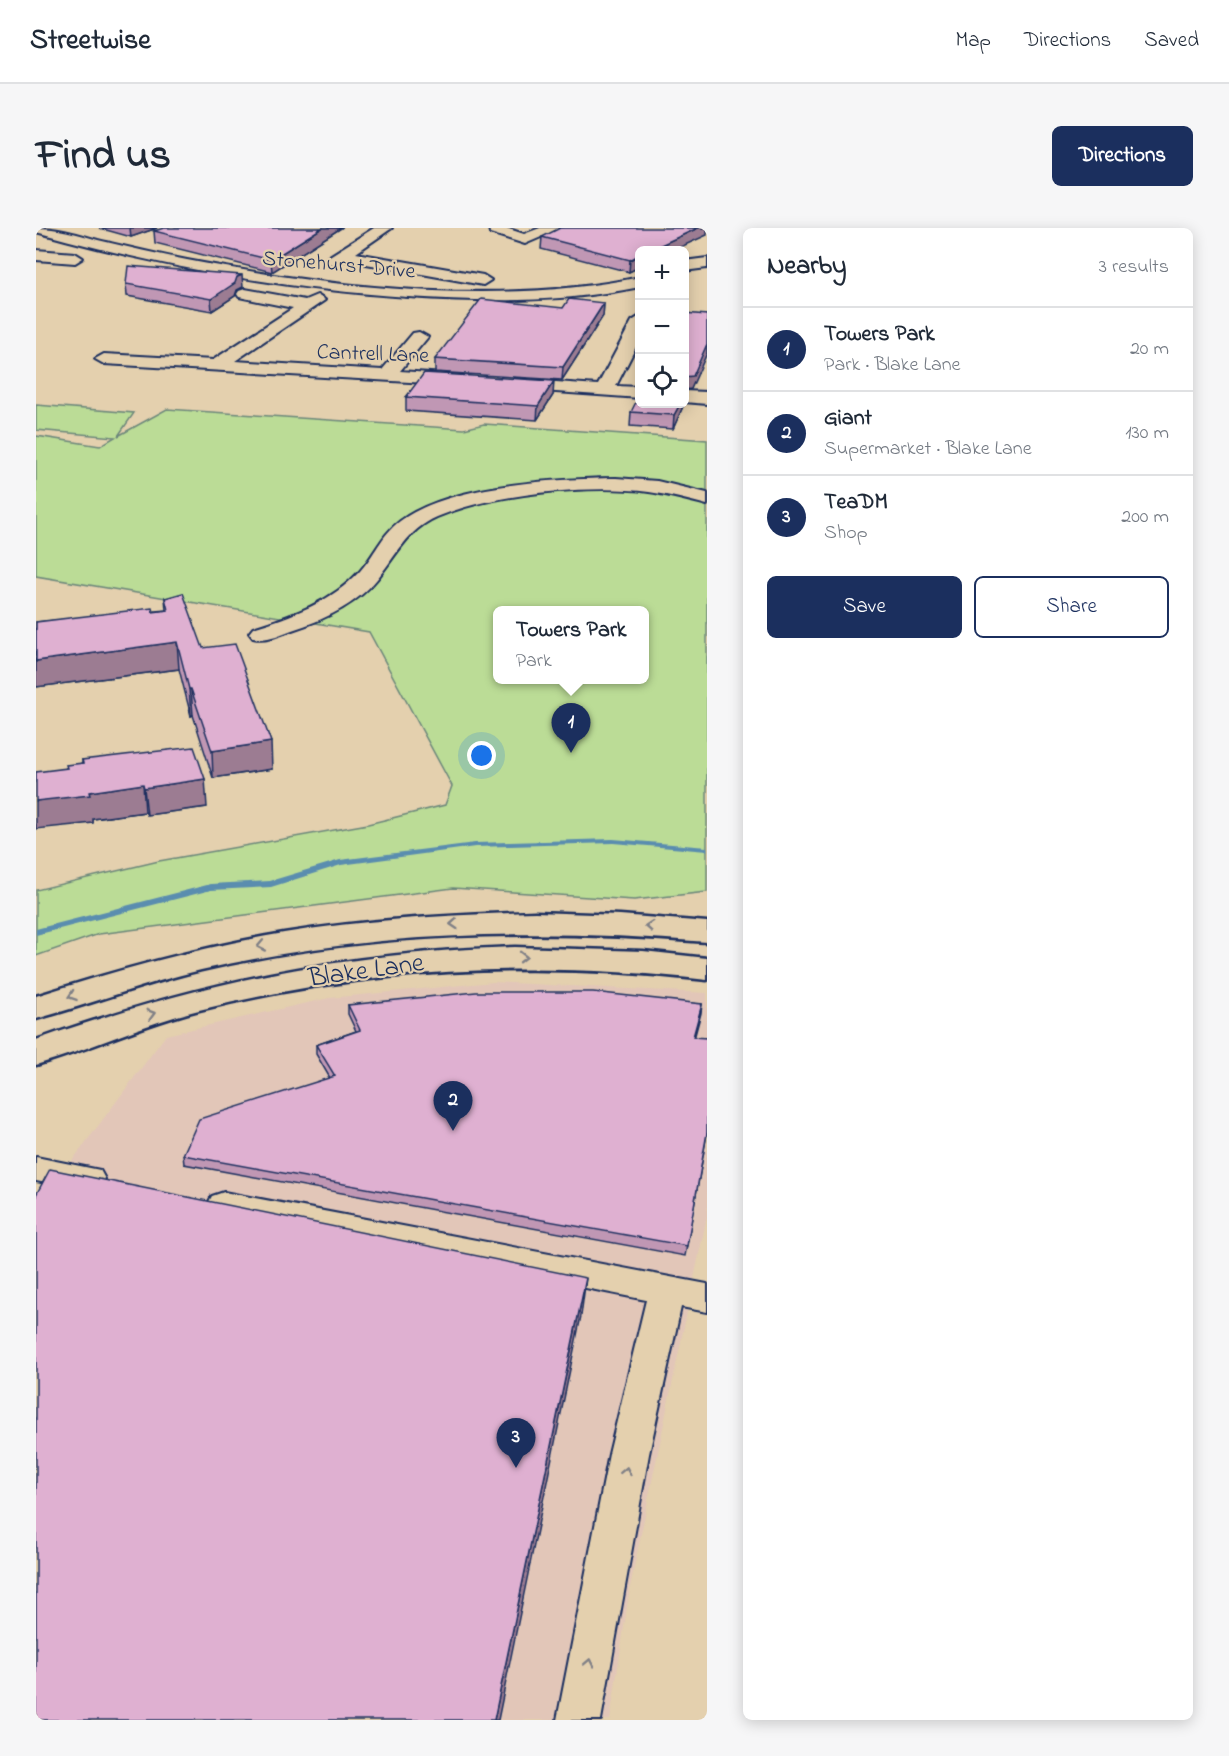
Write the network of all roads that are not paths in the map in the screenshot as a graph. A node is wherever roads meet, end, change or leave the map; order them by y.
1 (39, 228) edge
2 (384, 228) edge
3 (498, 228) edge
4 (554, 228) edge
5 (144, 241) dead end
6 (115, 250) junction
7 (36, 255) edge
8 (341, 255) junction
9 (75, 258) dead end
10 (164, 262) junction
11 (707, 263) edge
12 (689, 265) edge
13 (707, 272) edge
14 (689, 273) edge
15 (148, 276) edge
16 (489, 281) dead end
17 (302, 283) junction
18 (635, 283) edge
19 (336, 287) junction
20 (607, 289) junction
21 (228, 291) edge
22 (308, 306) junction
23 (634, 310) edge
24 (419, 337) dead end
25 (104, 359) dead end
26 (214, 367) junction
27 (387, 375) junction
28 (478, 382) edge
29 (501, 383) edge
30 (604, 391) junction
31 (635, 393) edge
32 (689, 396) edge
33 (707, 398) edge
34 (707, 499) edge
35 (261, 633) dead end
36 (707, 932) edge
37 (707, 969) edge
38 (36, 1008) edge
39 (36, 1053) edge
40 (36, 1169) edge
41 (120, 1185) edge
42 (190, 1198) edge
43 (667, 1290) junction
44 (707, 1298) edge
45 (579, 1720) edge

1 - 6 street, Stonehurst Drive
2 - 8 street
3 - 4 street
5 - 6 street
6 - 10 street, Stonehurst Drive
7 - 9 street
8 - 16 street
8 - 17 street
10 - 15 street
10 - 17 street, Stonehurst Drive
11 - 12 street
13 - 14 street
17 - 19 street, Stonehurst Drive
18 - 20 street, Stonehurst Drive
19 - 20 street, Stonehurst Drive
19 - 22 street
20 - 23 street
21 - 22 street
22 - 26 street
23 - 30 street
24 - 27 street
25 - 26 street, Cantrell Lane
26 - 27 street, Cantrell Lane
27 - 28 street, Cantrell Lane
29 - 30 street
30 - 31 street
32 - 33 street
34 - 35 street
36 -> 38 main road, Blake Lane
39 -> 37 main road, Blake Lane
40 - 41 street
42 - 43 street
43 - 44 street
45 -> 43 street

